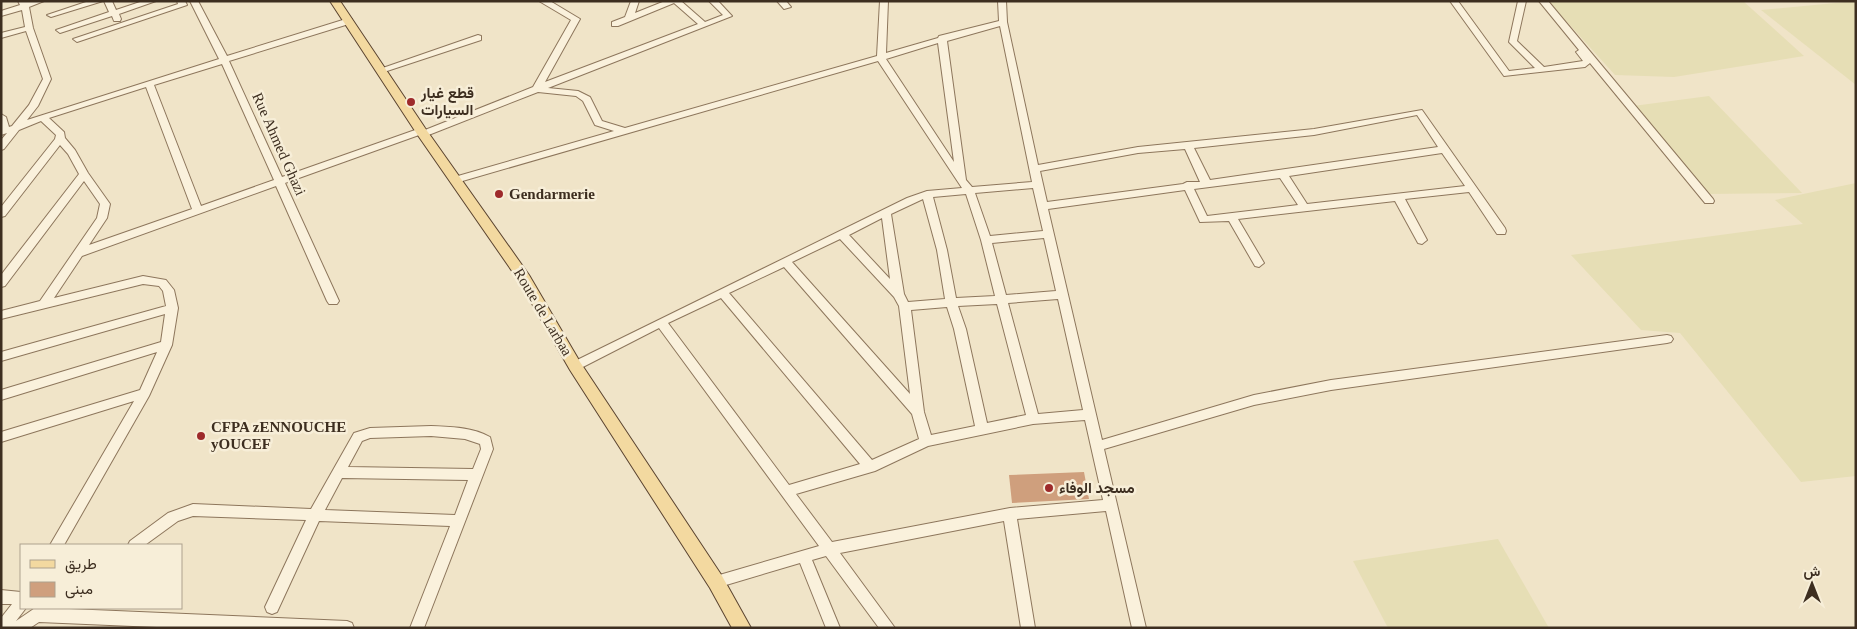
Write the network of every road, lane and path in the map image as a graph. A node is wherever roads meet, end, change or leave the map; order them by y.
1 (40, 1) edge
2 (99, 1) edge
3 (108, 1) edge
4 (152, 1) edge
5 (181, 1) edge
6 (194, 1) edge
7 (335, 1) edge
8 (543, 1) edge
9 (635, 1) edge
10 (674, 1) edge
11 (713, 1) edge
12 (884, 1) edge
13 (1002, 1) edge
14 (1454, 1) edge
15 (1522, 1) edge
16 (1535, 1) edge
17 (1543, 1) edge
18 (24, 4) edge
19 (1, 13) edge
20 (114, 13) junction
21 (51, 15) dead end
22 (629, 18) junction
23 (349, 21) junction
24 (1003, 22) junction
25 (615, 24) dead end
26 (703, 24) junction
27 (121, 25) junction
28 (29, 28) junction
29 (60, 30) dead end
30 (1, 36) edge
31 (478, 38) dead end
32 (942, 38) junction
33 (77, 39) dead end
34 (881, 58) junction
35 (224, 59) junction
36 (381, 70) junction
37 (1543, 70) junction
38 (149, 83) junction
39 (537, 89) junction
40 (33, 106) junction
41 (1, 117) edge
42 (42, 117) junction
43 (16, 128) junction
44 (627, 131) junction
45 (3, 132) edge
46 (422, 132) junction
47 (60, 139) junction
48 (1188, 146) junction
49 (1, 147) edge
50 (1445, 149) junction
51 (1034, 169) junction
52 (84, 174) junction
53 (1283, 174) junction
54 (456, 180) junction
55 (961, 180) junction
56 (279, 183) junction
57 (1206, 183) junction
58 (1036, 185) junction
59 (1187, 185) junction
60 (1472, 188) junction
61 (970, 192) junction
62 (928, 194) junction
63 (1398, 196) junction
64 (1710, 200) dead end
65 (1043, 206) junction
66 (1304, 207) junction
67 (198, 211) junction
68 (886, 212) junction
69 (1, 214) edge
70 (1231, 216) junction
71 (1501, 231) dead end
72 (842, 234) junction
73 (1048, 234) junction
74 (986, 240) junction
75 (1422, 240) dead end
76 (80, 253) junction
77 (785, 261) junction
78 (1259, 263) dead end
79 (1, 284) edge
80 (722, 292) junction
81 (898, 294) junction
82 (1063, 296) junction
83 (1002, 298) junction
84 (333, 300) dead end
85 (45, 303) junction
86 (951, 303) junction
87 (905, 306) junction
88 (172, 308) junction
89 (1, 315) edge
90 (661, 322) junction
91 (1667, 339) dead end
92 (166, 345) junction
93 (1, 357) edge
94 (575, 366) junction
95 (144, 393) junction
96 (1, 395) edge
97 (918, 412) junction
98 (1089, 415) junction
99 (1033, 419) junction
100 (982, 429) junction
101 (1, 437) edge
102 (926, 441) junction
103 (1098, 446) junction
104 (870, 467) junction
105 (338, 472) junction
106 (477, 475) junction
107 (788, 491) junction
108 (1112, 506) junction
109 (1010, 514) junction
110 (315, 515) junction
111 (459, 521) junction
112 (59, 544) edge
113 (136, 544) edge
114 (828, 549) junction
115 (804, 556) junction
116 (716, 582) junction
117 (1, 597) edge
118 (20, 598) edge
119 (20, 604) edge
120 (272, 607) dead end
121 (42, 611) edge
122 (262, 626) edge
123 (2, 628) edge
124 (18, 628) edge
125 (347, 628) edge
126 (417, 628) edge
127 (742, 628) edge
128 (834, 628) edge
129 (888, 628) edge
130 (1028, 628) edge
131 (1139, 628) edge

1 - 18 street
2 - 21 street
3 - 20 street
4 - 20 street
5 - 27 street
6 - 35 street, Rue Ahmed Ghazi
7 - 23 main road, Route de Larbaa
8 - 39 street
9 - 22 street
10 - 22 street
10 - 26 street
11 - 26 street
12 - 34 street
13 - 24 street
14 - 37 street
15 - 37 street
16 - 37 street
17 - 64 street
18 - 19 street
18 - 28 street
20 - 27 street
20 - 29 street
22 - 25 street
23 - 35 street
23 - 36 main road, Route de Larbaa
24 - 32 street
24 - 51 street
26 - 39 street
27 - 33 street
28 - 30 street
28 - 40 street
31 - 36 street
32 - 34 street
32 - 55 street
34 - 44 street
34 - 55 street
35 - 38 street
35 - 56 street, Rue Ahmed Ghazi
36 - 46 main road, Route de Larbaa
38 - 42 street
38 - 67 street
39 - 44 street
39 - 46 street
40 - 43 street
40 - 45 street
41 - 45 street
42 - 43 street
42 - 47 street
43 - 45 street
43 - 49 street
44 - 54 street
46 - 54 main road, Route de Larbaa
46 - 56 street
47 - 52 street
47 - 69 street
48 - 50 street
48 - 51 street
48 - 57 street
50 - 53 street
50 - 60 street
51 - 58 street
52 - 76 street
52 - 79 street
53 - 57 street
53 - 66 street
54 - 94 main road, Route de Larbaa
55 - 61 street
56 - 67 street
56 - 84 street, Rue Ahmed Ghazi
57 - 59 street
58 - 61 street
58 - 65 street
59 - 65 street
59 - 70 street
60 - 63 street
60 - 71 street
61 - 62 street
61 - 74 street
62 - 68 street
62 - 86 street
63 - 66 street
63 - 75 street
65 - 73 street
66 - 70 street
67 - 76 street
68 - 72 street
68 - 81 street
70 - 78 street
72 - 77 street
72 - 81 street
73 - 74 street
73 - 82 street
74 - 83 street
76 - 85 street
77 - 80 street
77 - 97 street
80 - 90 street
80 - 104 street
81 - 87 street
82 - 83 street
82 - 98 street
83 - 86 street
83 - 99 street
85 - 88 street
85 - 89 street
86 - 87 street
86 - 100 street
87 - 97 street
88 - 92 street
88 - 93 street
90 - 94 street
90 - 107 street
91 - 103 street
92 - 95 street
92 - 96 street
94 - 116 main road, Route de Larbaa
95 - 101 street
95 - 112 street
97 - 102 street
98 - 99 street
98 - 103 street
99 - 100 street
100 - 102 street
102 - 104 street
103 - 108 street
104 - 107 street
105 - 106 street
105 - 106 street
105 - 110 street
106 - 111 street
107 - 114 street
108 - 109 street
108 - 131 street
109 - 114 street
109 - 130 street
110 - 111 street
110 - 113 street
110 - 120 street
111 - 126 street
114 - 115 street
114 - 129 street
115 - 116 street
115 - 128 street
116 - 127 main road, Route de Larbaa
117 - 118 street
119 - 123 street
121 - 122 street
121 - 124 street
122 - 125 street

